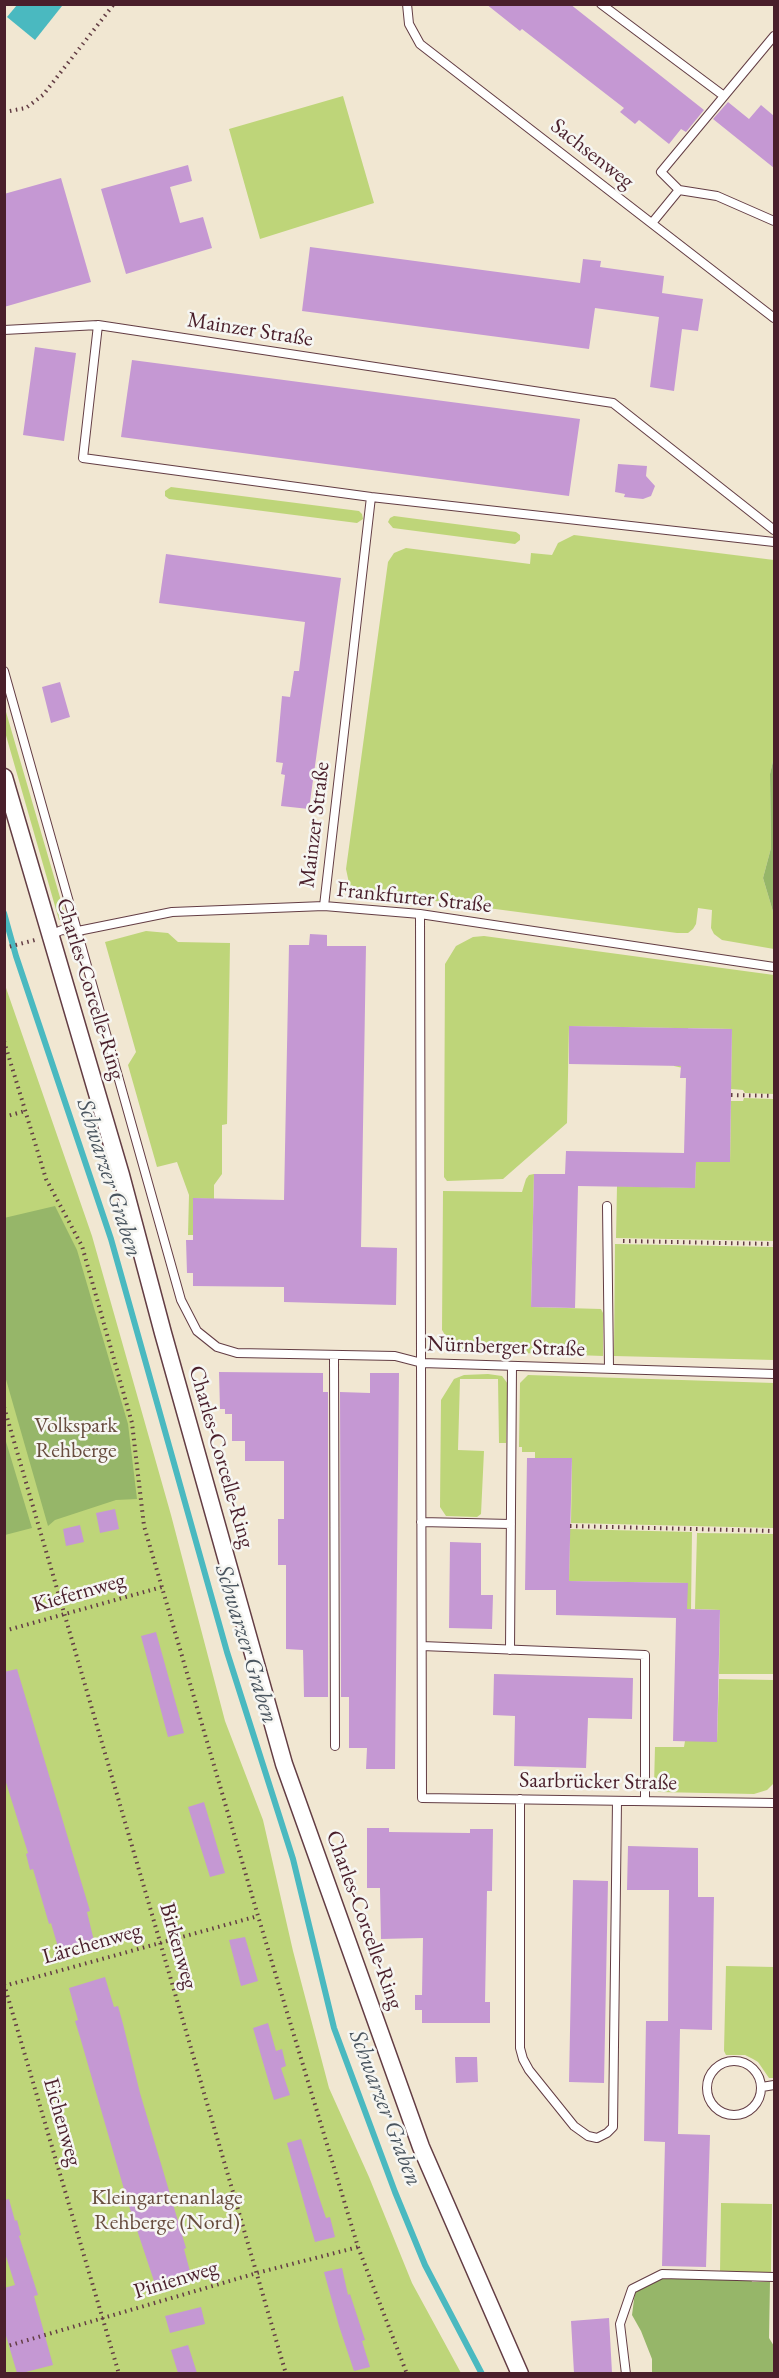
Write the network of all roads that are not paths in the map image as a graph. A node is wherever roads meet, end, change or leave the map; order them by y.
1 (407, 4) edge
2 (601, 4) edge
3 (774, 36) edge
4 (724, 96) junction
5 (679, 190) junction
6 (774, 221) edge
7 (652, 223) junction
8 (774, 318) edge
9 (98, 325) junction
10 (4, 330) edge
11 (370, 497) junction
12 (774, 530) edge
13 (774, 542) edge
14 (4, 671) edge
15 (4, 777) edge
16 (324, 906) junction
17 (420, 914) junction
18 (78, 931) junction
19 (50, 934) junction
20 (774, 967) edge
21 (607, 1206) dead end
22 (334, 1355) junction
23 (422, 1363) junction
24 (512, 1366) junction
25 (609, 1368) junction
26 (774, 1374) edge
27 (422, 1522) junction
28 (511, 1524) junction
29 (422, 1646) junction
30 (510, 1650) junction
31 (335, 1746) dead end
32 (520, 1799) junction
33 (616, 1801) junction
34 (645, 1801) junction
35 (774, 1803) edge
36 (774, 2085) edge
37 (762, 2087) junction
38 (774, 2277) edge
39 (520, 2373) edge
40 (626, 2373) edge

1 - 7 lane, Sachsenweg
2 - 4 lane
3 - 4 lane
4 - 5 lane
5 - 6 lane
5 - 7 lane
7 - 8 lane, Sachsenweg
9 - 10 lane, Mainzer Straße
9 - 11 lane
9 - 12 lane, Mainzer Straße
11 - 13 lane
11 - 16 lane, Mainzer Straße
14 - 18 lane
15 - 19 street, Charles-Corcelle-Ring
16 - 17 lane, Frankfurter Straße
16 - 18 lane, Frankfurter Straße
17 - 20 lane, Frankfurter Straße
17 - 23 lane
18 - 19 lane, Frankfurter Straße
18 - 22 lane, Nürnberger Straße
19 - 39 street, Charles-Corcelle-Ring
21 - 25 lane
22 - 23 lane, Nürnberger Straße
22 - 31 lane
23 - 24 lane, Nürnberger Straße
23 - 27 lane
24 - 25 lane, Nürnberger Straße
24 - 28 lane
25 - 26 lane, Nürnberger Straße
27 - 28 lane
27 - 29 lane
28 - 30 lane
29 - 30 lane
29 - 32 lane, Saarbrücker Straße
30 - 34 lane
32 - 33 lane, Saarbrücker Straße
32 - 33 lane
33 - 34 lane, Saarbrücker Straße
34 - 35 lane, Saarbrücker Straße
36 - 37 lane
37 - 37 lane
38 - 40 lane

